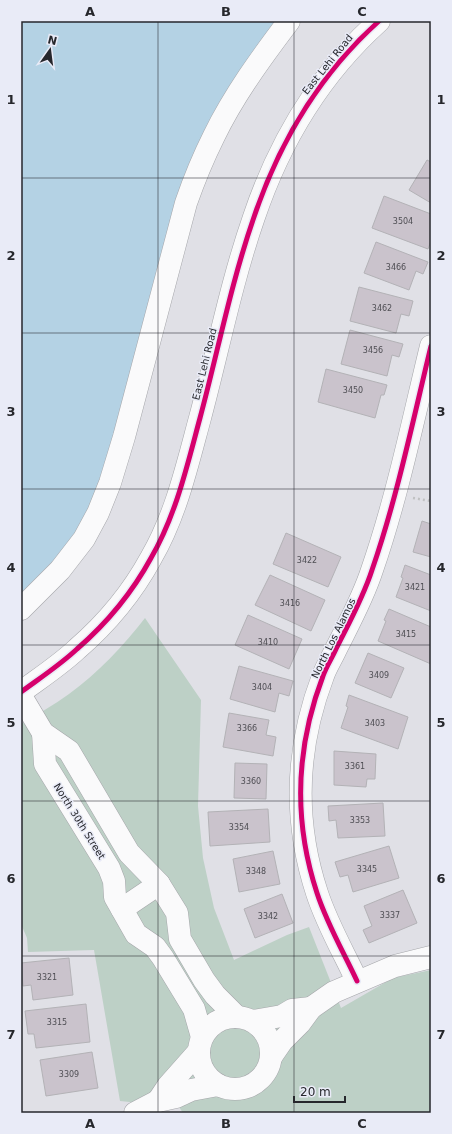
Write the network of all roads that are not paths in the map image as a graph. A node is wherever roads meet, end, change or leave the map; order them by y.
1 (289, 21) edge
2 (379, 21) edge
3 (431, 346) edge
4 (21, 609) edge
5 (21, 692) edge
6 (21, 696) edge
7 (43, 733) junction
8 (159, 884) junction
9 (122, 909) junction
10 (431, 956) edge
11 (358, 981) junction
12 (311, 1008) junction
13 (245, 1019) junction
14 (200, 1044) junction
15 (271, 1057) junction
16 (218, 1085) junction
17 (158, 1101) junction
18 (134, 1113) edge

1 - 4 street
2 - 5 street, East Lehi Road
3 - 11 street, North Los Alamos
6 - 7 street, North 30th Street
7 - 8 street, North 30th Street
7 - 9 street, North 30th Street
8 - 9 street
8 - 13 street, North 30th Street
9 - 14 street, North 30th Street
10 - 11 street
11 - 12 street
12 - 13 street
12 - 15 street
13 - 14 street
13 - 15 street
14 - 16 street
14 - 17 street
15 - 16 street
16 - 17 street
17 - 18 street

